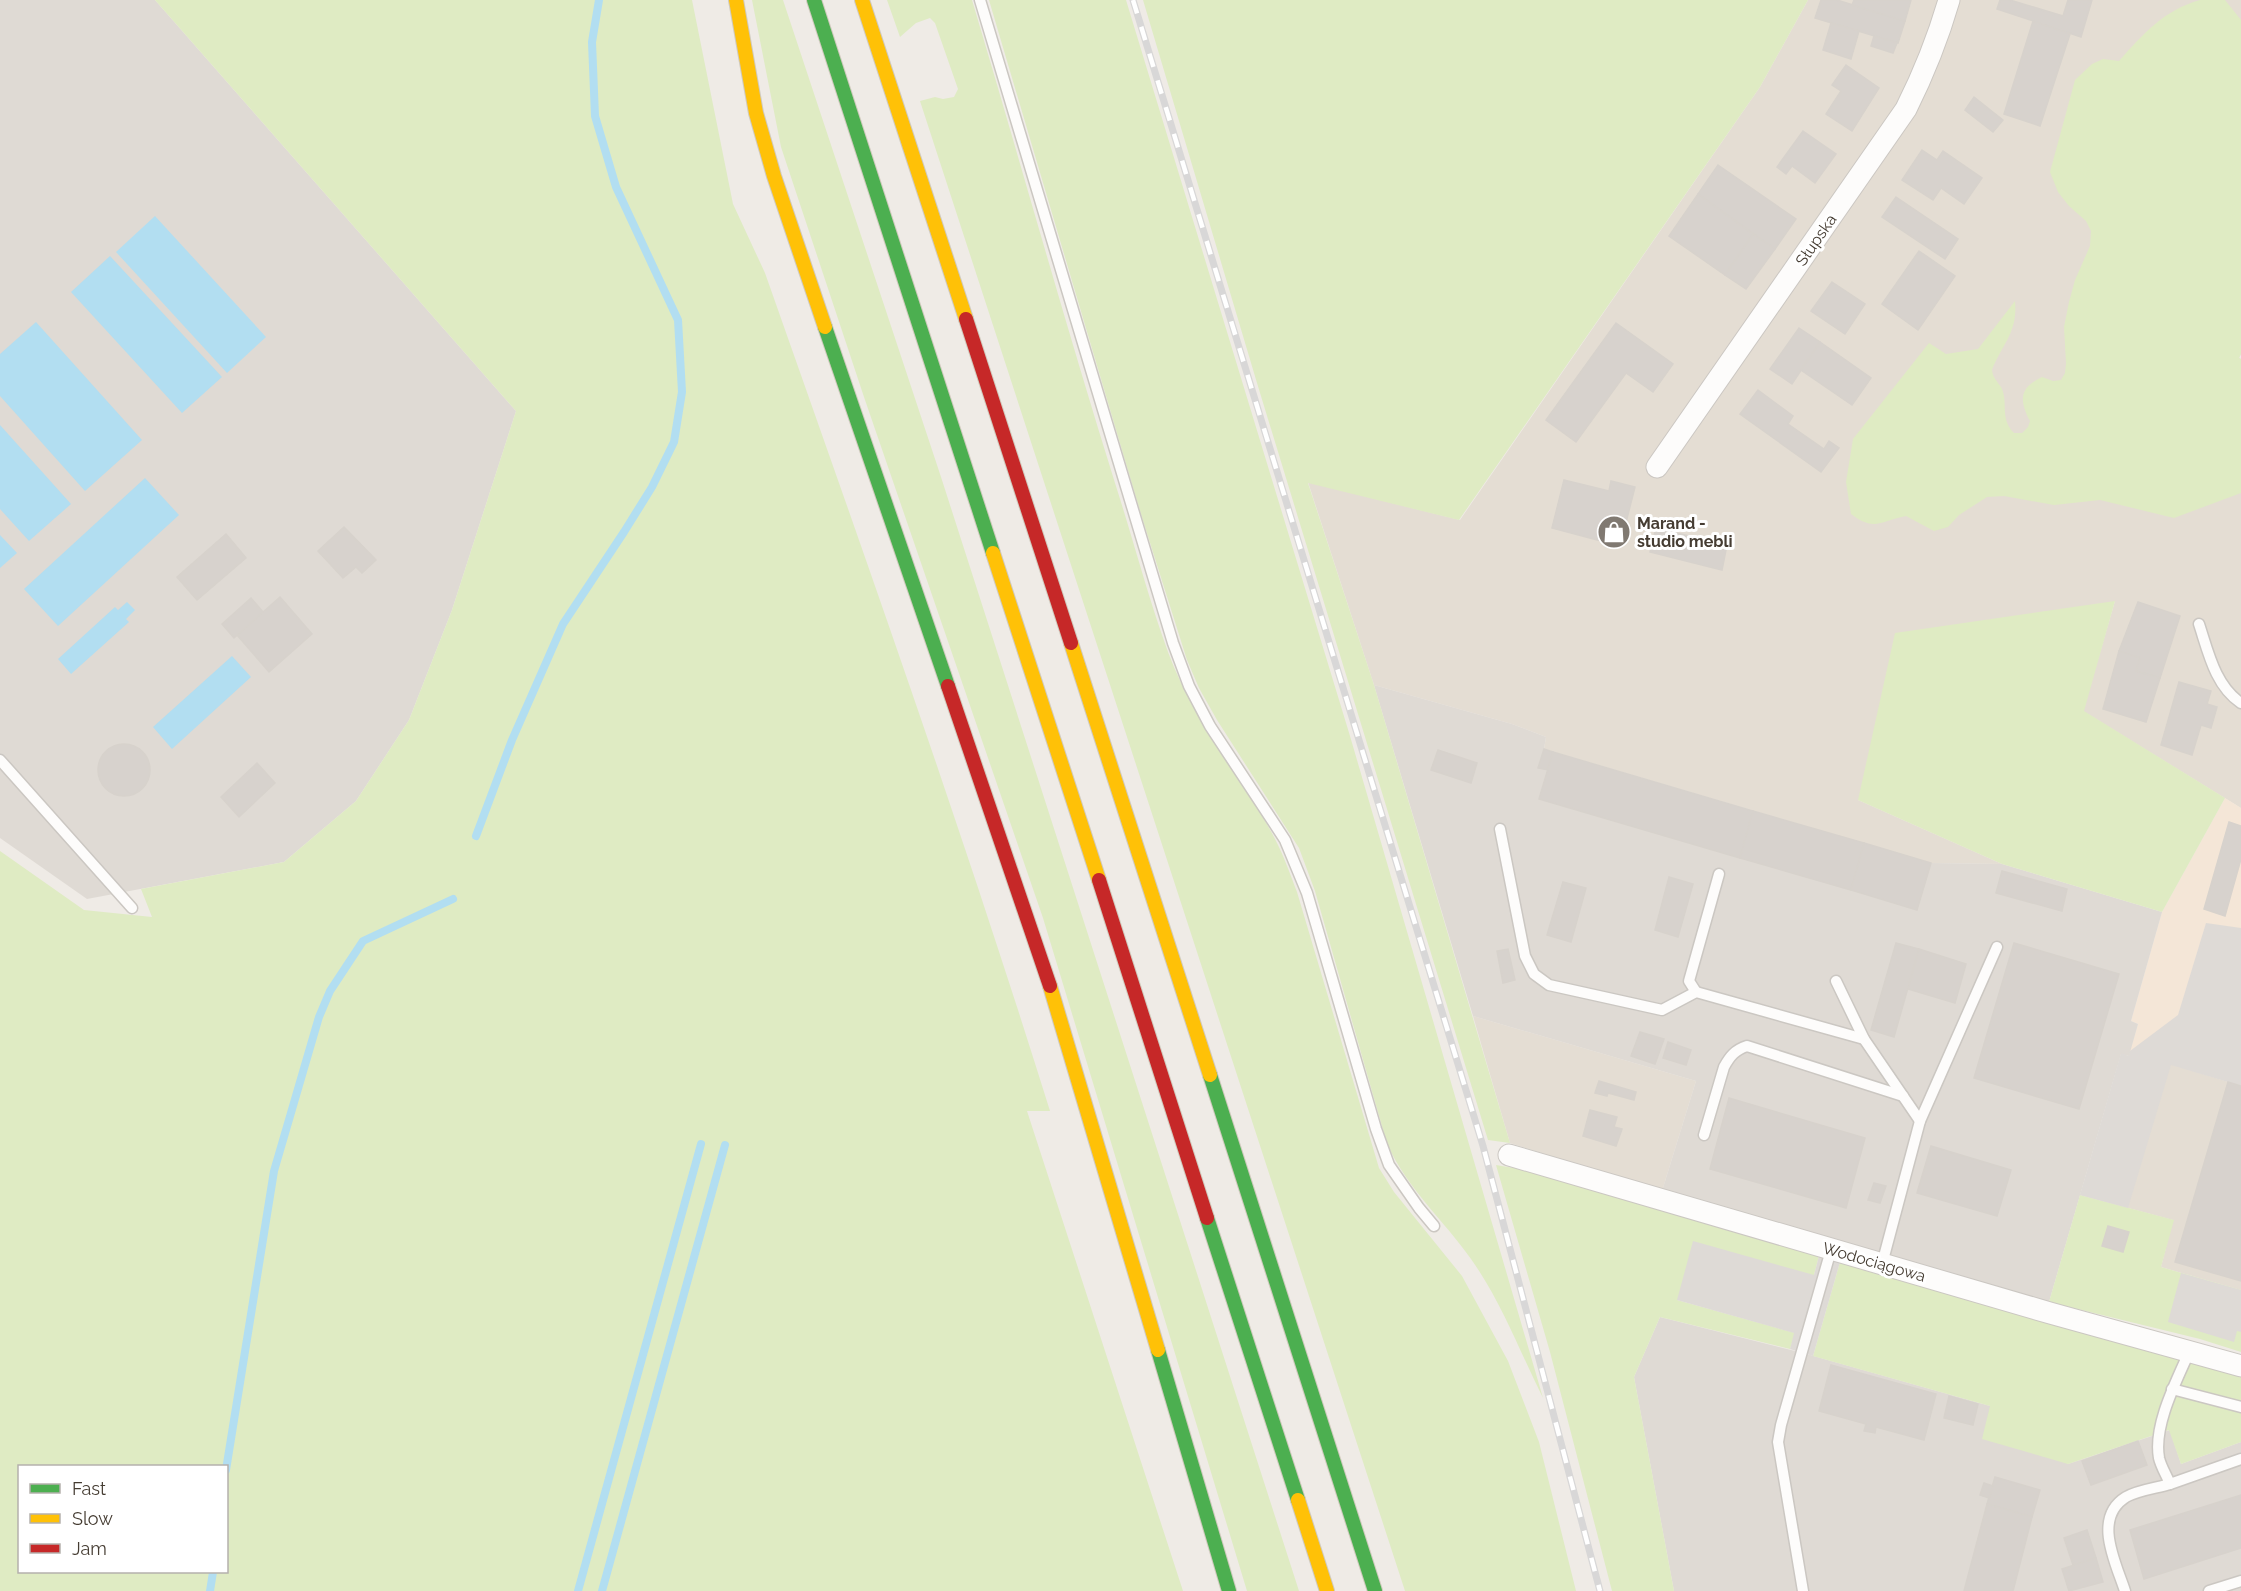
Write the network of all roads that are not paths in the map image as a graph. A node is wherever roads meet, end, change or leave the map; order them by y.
1 (736, 0) edge
2 (813, 0) edge
3 (862, 0) edge
4 (980, 0) edge
5 (1949, 0) edge
6 (1657, 467) dead end
7 (2199, 624) dead end
8 (2241, 703) edge
9 (0, 760) edge
10 (1500, 829) dead end
11 (1719, 874) dead end
12 (132, 908) dead end
13 (1996, 947) dead end
14 (1836, 981) dead end
15 (1696, 992) junction
16 (1863, 1039) junction
17 (1903, 1096) junction
18 (1920, 1121) junction
19 (1704, 1135) dead end
20 (1509, 1155) dead end
21 (1434, 1226) dead end
22 (1831, 1250) junction
23 (1882, 1264) junction
24 (2190, 1350) junction
25 (2241, 1365) edge
26 (2172, 1389) junction
27 (2241, 1407) edge
28 (2241, 1459) edge
29 (2170, 1484) junction
30 (2241, 1581) edge
31 (1229, 1591) edge
32 (1327, 1591) edge
33 (1375, 1591) edge
34 (1803, 1591) edge
35 (2125, 1591) edge
36 (2210, 1591) edge

1 - 31 main road
2 - 32 main road
3 - 33 main road
4 - 21 lane
5 - 6 street, Słupska
7 - 8 lane
9 - 12 lane
10 - 15 lane
11 - 15 lane
13 - 18 lane
14 - 16 lane
15 - 16 lane
16 - 17 lane
17 - 18 lane
17 - 19 lane
18 - 23 lane
20 - 22 street, Wodociągowa
22 - 23 street, Wodociągowa
22 - 34 lane
23 - 24 street, Wodociągowa
24 - 25 street, Wodociągowa
24 - 26 lane
26 - 27 lane
26 - 29 lane
28 - 29 lane
29 - 35 lane
30 - 36 lane

